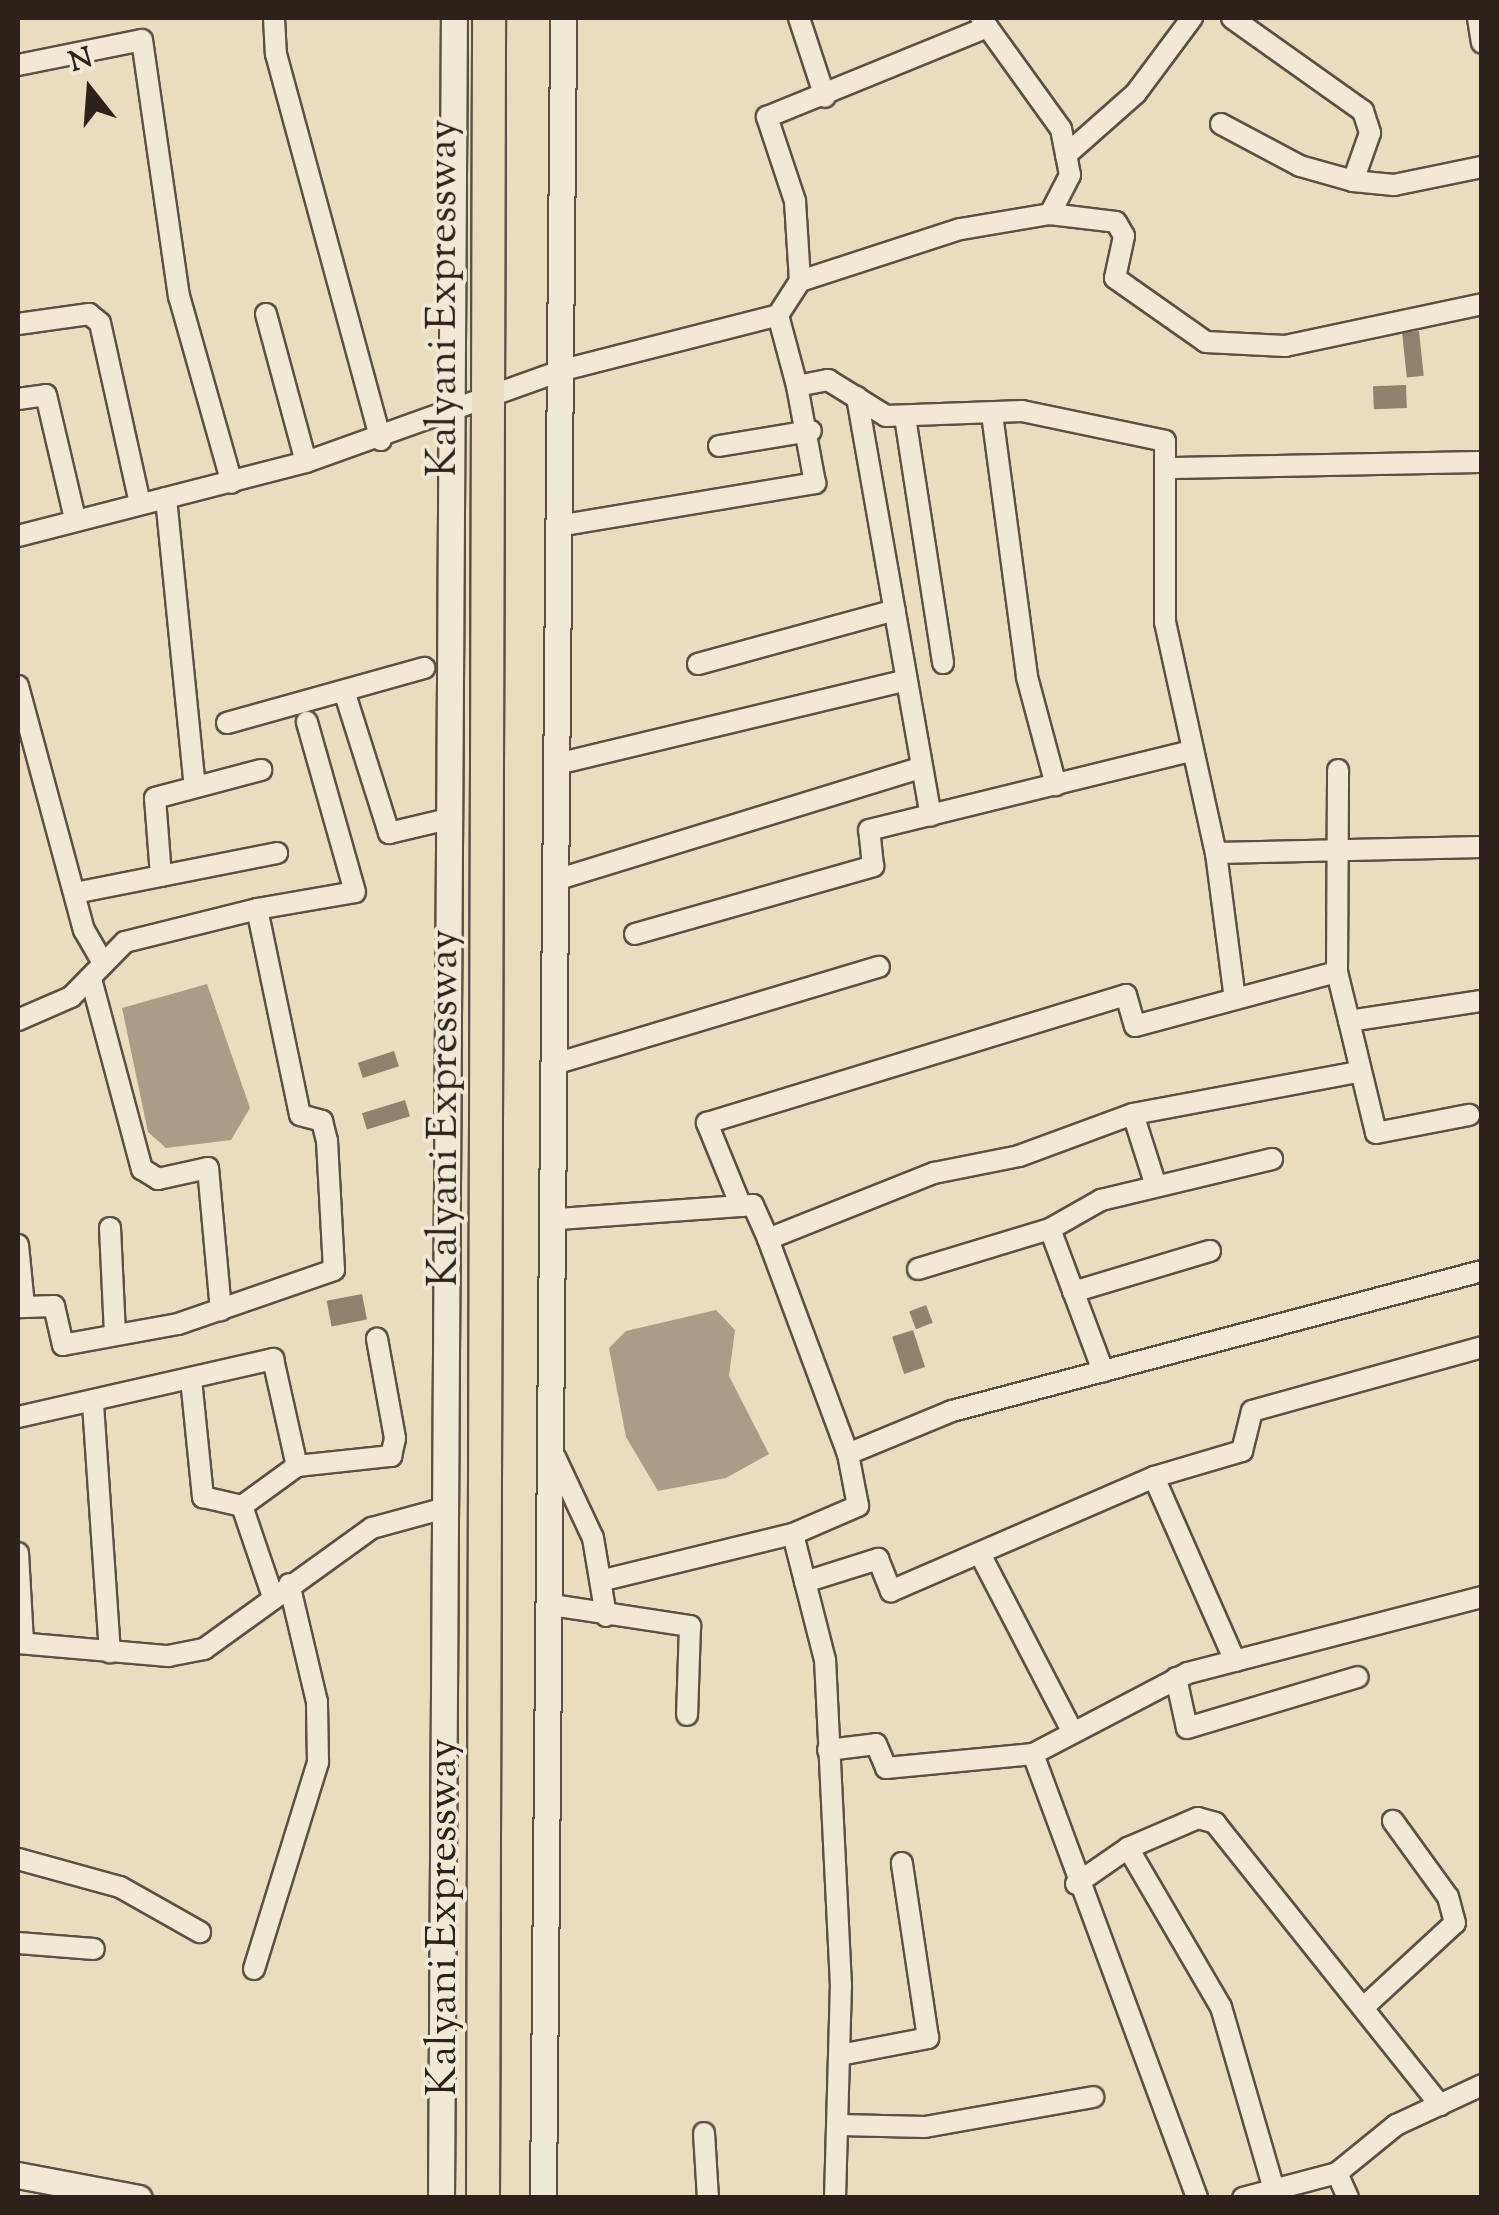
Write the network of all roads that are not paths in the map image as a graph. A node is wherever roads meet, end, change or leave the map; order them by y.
1 (274, 18) edge
2 (454, 18) edge
3 (488, 18) edge
4 (563, 18) edge
5 (799, 18) edge
6 (1192, 18) edge
7 (1232, 18) edge
8 (1478, 18) edge
9 (984, 22) edge
10 (1482, 43) edge
11 (18, 65) edge
12 (825, 97) junction
13 (1222, 124) dead end
14 (1066, 155) junction
15 (1482, 167) edge
16 (1353, 181) junction
17 (1050, 214) junction
18 (800, 281) junction
19 (1482, 304) edge
20 (266, 314) dead end
21 (778, 315) junction
22 (18, 324) edge
23 (563, 370) junction
24 (797, 386) junction
25 (488, 396) junction
26 (857, 397) junction
27 (18, 400) edge
28 (458, 410) junction
29 (992, 414) junction
30 (905, 417) junction
31 (811, 431) junction
32 (381, 440) junction
33 (719, 446) dead end
34 (306, 462) junction
35 (1482, 462) edge
36 (1172, 468) junction
37 (232, 483) junction
38 (166, 498) junction
39 (140, 504) junction
40 (75, 519) junction
41 (558, 526) junction
42 (18, 536) edge
43 (896, 610) junction
44 (943, 663) dead end
45 (698, 664) dead end
46 (424, 668) dead end
47 (904, 681) junction
48 (18, 686) edge
49 (345, 694) junction
50 (308, 722) dead end
51 (227, 723) dead end
52 (1188, 752) junction
53 (557, 764) junction
54 (920, 768) junction
55 (261, 770) dead end
56 (1338, 770) dead end
57 (1056, 786) junction
58 (195, 787) junction
59 (931, 816) junction
60 (452, 818) junction
61 (1482, 848) edge
62 (277, 852) dead end
63 (1216, 853) junction
64 (1335, 853) junction
65 (162, 876) junction
66 (559, 879) junction
67 (80, 892) junction
68 (257, 908) junction
69 (635, 934) dead end
70 (878, 967) dead end
71 (98, 972) junction
72 (1338, 972) junction
73 (1236, 999) junction
74 (1482, 1000) edge
75 (18, 1020) edge
76 (1349, 1021) junction
77 (558, 1063) junction
78 (1357, 1072) junction
79 (1133, 1114) junction
80 (1469, 1115) dead end
81 (1272, 1159) dead end
82 (1155, 1183) junction
83 (741, 1206) junction
84 (558, 1219) junction
85 (110, 1228) dead end
86 (1050, 1229) junction
87 (768, 1240) junction
88 (18, 1245) edge
89 (1210, 1251) dead end
90 (918, 1270) dead end
91 (1482, 1271) edge
92 (1073, 1292) junction
93 (21, 1306) edge
94 (222, 1310) junction
95 (115, 1335) junction
96 (377, 1338) dead end
97 (1482, 1348) edge
98 (1102, 1371) junction
99 (191, 1379) junction
100 (93, 1404) junction
101 (18, 1418) edge
102 (848, 1454) junction
103 (555, 1457) junction
104 (297, 1466) junction
105 (1154, 1477) junction
106 (242, 1506) junction
107 (446, 1508) junction
108 (794, 1534) junction
109 (18, 1553) edge
110 (980, 1554) junction
111 (604, 1580) junction
112 (806, 1582) junction
113 (281, 1591) junction
114 (1482, 1597) edge
115 (552, 1605) junction
116 (606, 1616) junction
117 (20, 1643) edge
118 (110, 1652) junction
119 (1235, 1661) junction
120 (1358, 1677) dead end
121 (1176, 1678) junction
122 (688, 1716) dead end
123 (1072, 1730) junction
124 (828, 1750) junction
125 (1033, 1754) junction
126 (1393, 1822) dead end
127 (1128, 1848) junction
128 (18, 1859) edge
129 (902, 1862) dead end
130 (1076, 1884) junction
131 (200, 1932) dead end
132 (18, 1943) edge
133 (94, 1949) dead end
134 (254, 1969) dead end
135 (1365, 2006) junction
136 (840, 2056) junction
137 (1482, 2086) edge
138 (1093, 2097) dead end
139 (1440, 2105) junction
140 (840, 2125) junction
141 (704, 2133) dead end
142 (1337, 2173) junction
143 (18, 2175) edge
144 (1274, 2189) junction
145 (88, 2193) edge
146 (139, 2198) edge
147 (440, 2198) edge
148 (483, 2198) edge
149 (543, 2198) edge
150 (708, 2198) edge
151 (835, 2198) edge
152 (1197, 2198) edge
153 (1243, 2198) edge
154 (1348, 2198) edge

1 - 32 street
2 - 28 street
3 - 25 highway, Kalyani Expressway
4 - 23 street
5 - 12 street
6 - 14 street
7 - 16 street
8 - 10 street
9 - 12 street
9 - 14 street
11 - 37 street
12 - 18 street
13 - 16 street
14 - 17 street
15 - 16 street
17 - 18 street
17 - 19 street
18 - 21 street
20 - 34 street
21 - 23 street
21 - 24 street
22 - 39 street
23 - 25 street
23 - 41 street
24 - 26 street
24 - 31 street
25 - 28 street
25 - 148 highway, Kalyani Expressway
26 - 30 street
26 - 43 street
27 - 40 street
28 - 32 street
28 - 60 street
29 - 30 street
29 - 36 street
29 - 57 street
30 - 44 street
31 - 33 street
31 - 41 street
32 - 34 street
34 - 37 street
35 - 36 street
36 - 52 street
37 - 38 street
38 - 39 street
38 - 58 street
39 - 40 street
40 - 42 street
41 - 53 street
43 - 45 street
43 - 47 street
46 - 49 street
47 - 53 street
47 - 54 street
48 - 67 street
49 - 51 street
49 - 60 street
50 - 68 street
52 - 57 street
52 - 63 street
53 - 66 street
54 - 59 street
54 - 66 street
55 - 58 street
56 - 64 street
57 - 59 street
58 - 65 street
59 - 69 street
60 - 107 street
61 - 64 street
62 - 65 street
63 - 64 street
63 - 73 street
64 - 72 street
65 - 67 street
66 - 77 street
67 - 71 street
68 - 71 street
68 - 94 street
70 - 77 street
71 - 75 street
71 - 94 street
72 - 73 street
72 - 76 street
73 - 83 street
74 - 76 street
76 - 78 street
77 - 84 street
78 - 79 street
78 - 80 street
79 - 82 street
79 - 87 street
81 - 82 street
82 - 86 street
83 - 84 street
83 - 87 street
84 - 103 street
85 - 95 street
86 - 90 street
86 - 92 street
87 - 102 street
88 - 93 street
89 - 92 street
91 - 98 street
92 - 98 street
93 - 95 street
94 - 95 street
96 - 104 street
97 - 105 street
98 - 102 street
99 - 100 street
99 - 104 street
99 - 106 street
100 - 101 street
100 - 118 street
102 - 108 street
103 - 111 street
103 - 115 street
104 - 106 street
105 - 110 street
105 - 119 street
106 - 113 street
107 - 113 street
107 - 147 street
108 - 111 street
108 - 112 street
109 - 117 street
110 - 112 street
110 - 123 street
111 - 116 street
112 - 124 street
113 - 118 street
113 - 134 street
114 - 119 street
115 - 116 street
115 - 149 street
116 - 122 street
117 - 118 street
119 - 121 street
120 - 121 street
121 - 123 street
123 - 125 street
124 - 125 street
124 - 136 street
125 - 130 street
126 - 135 street
127 - 130 street
127 - 135 street
127 - 144 street
128 - 131 street
129 - 136 street
130 - 152 street
132 - 133 street
135 - 139 street
136 - 140 street
137 - 139 street
138 - 140 street
139 - 142 street
140 - 151 street
141 - 150 street
142 - 144 street
142 - 154 street
143 - 145 street
144 - 153 street
145 - 146 street

